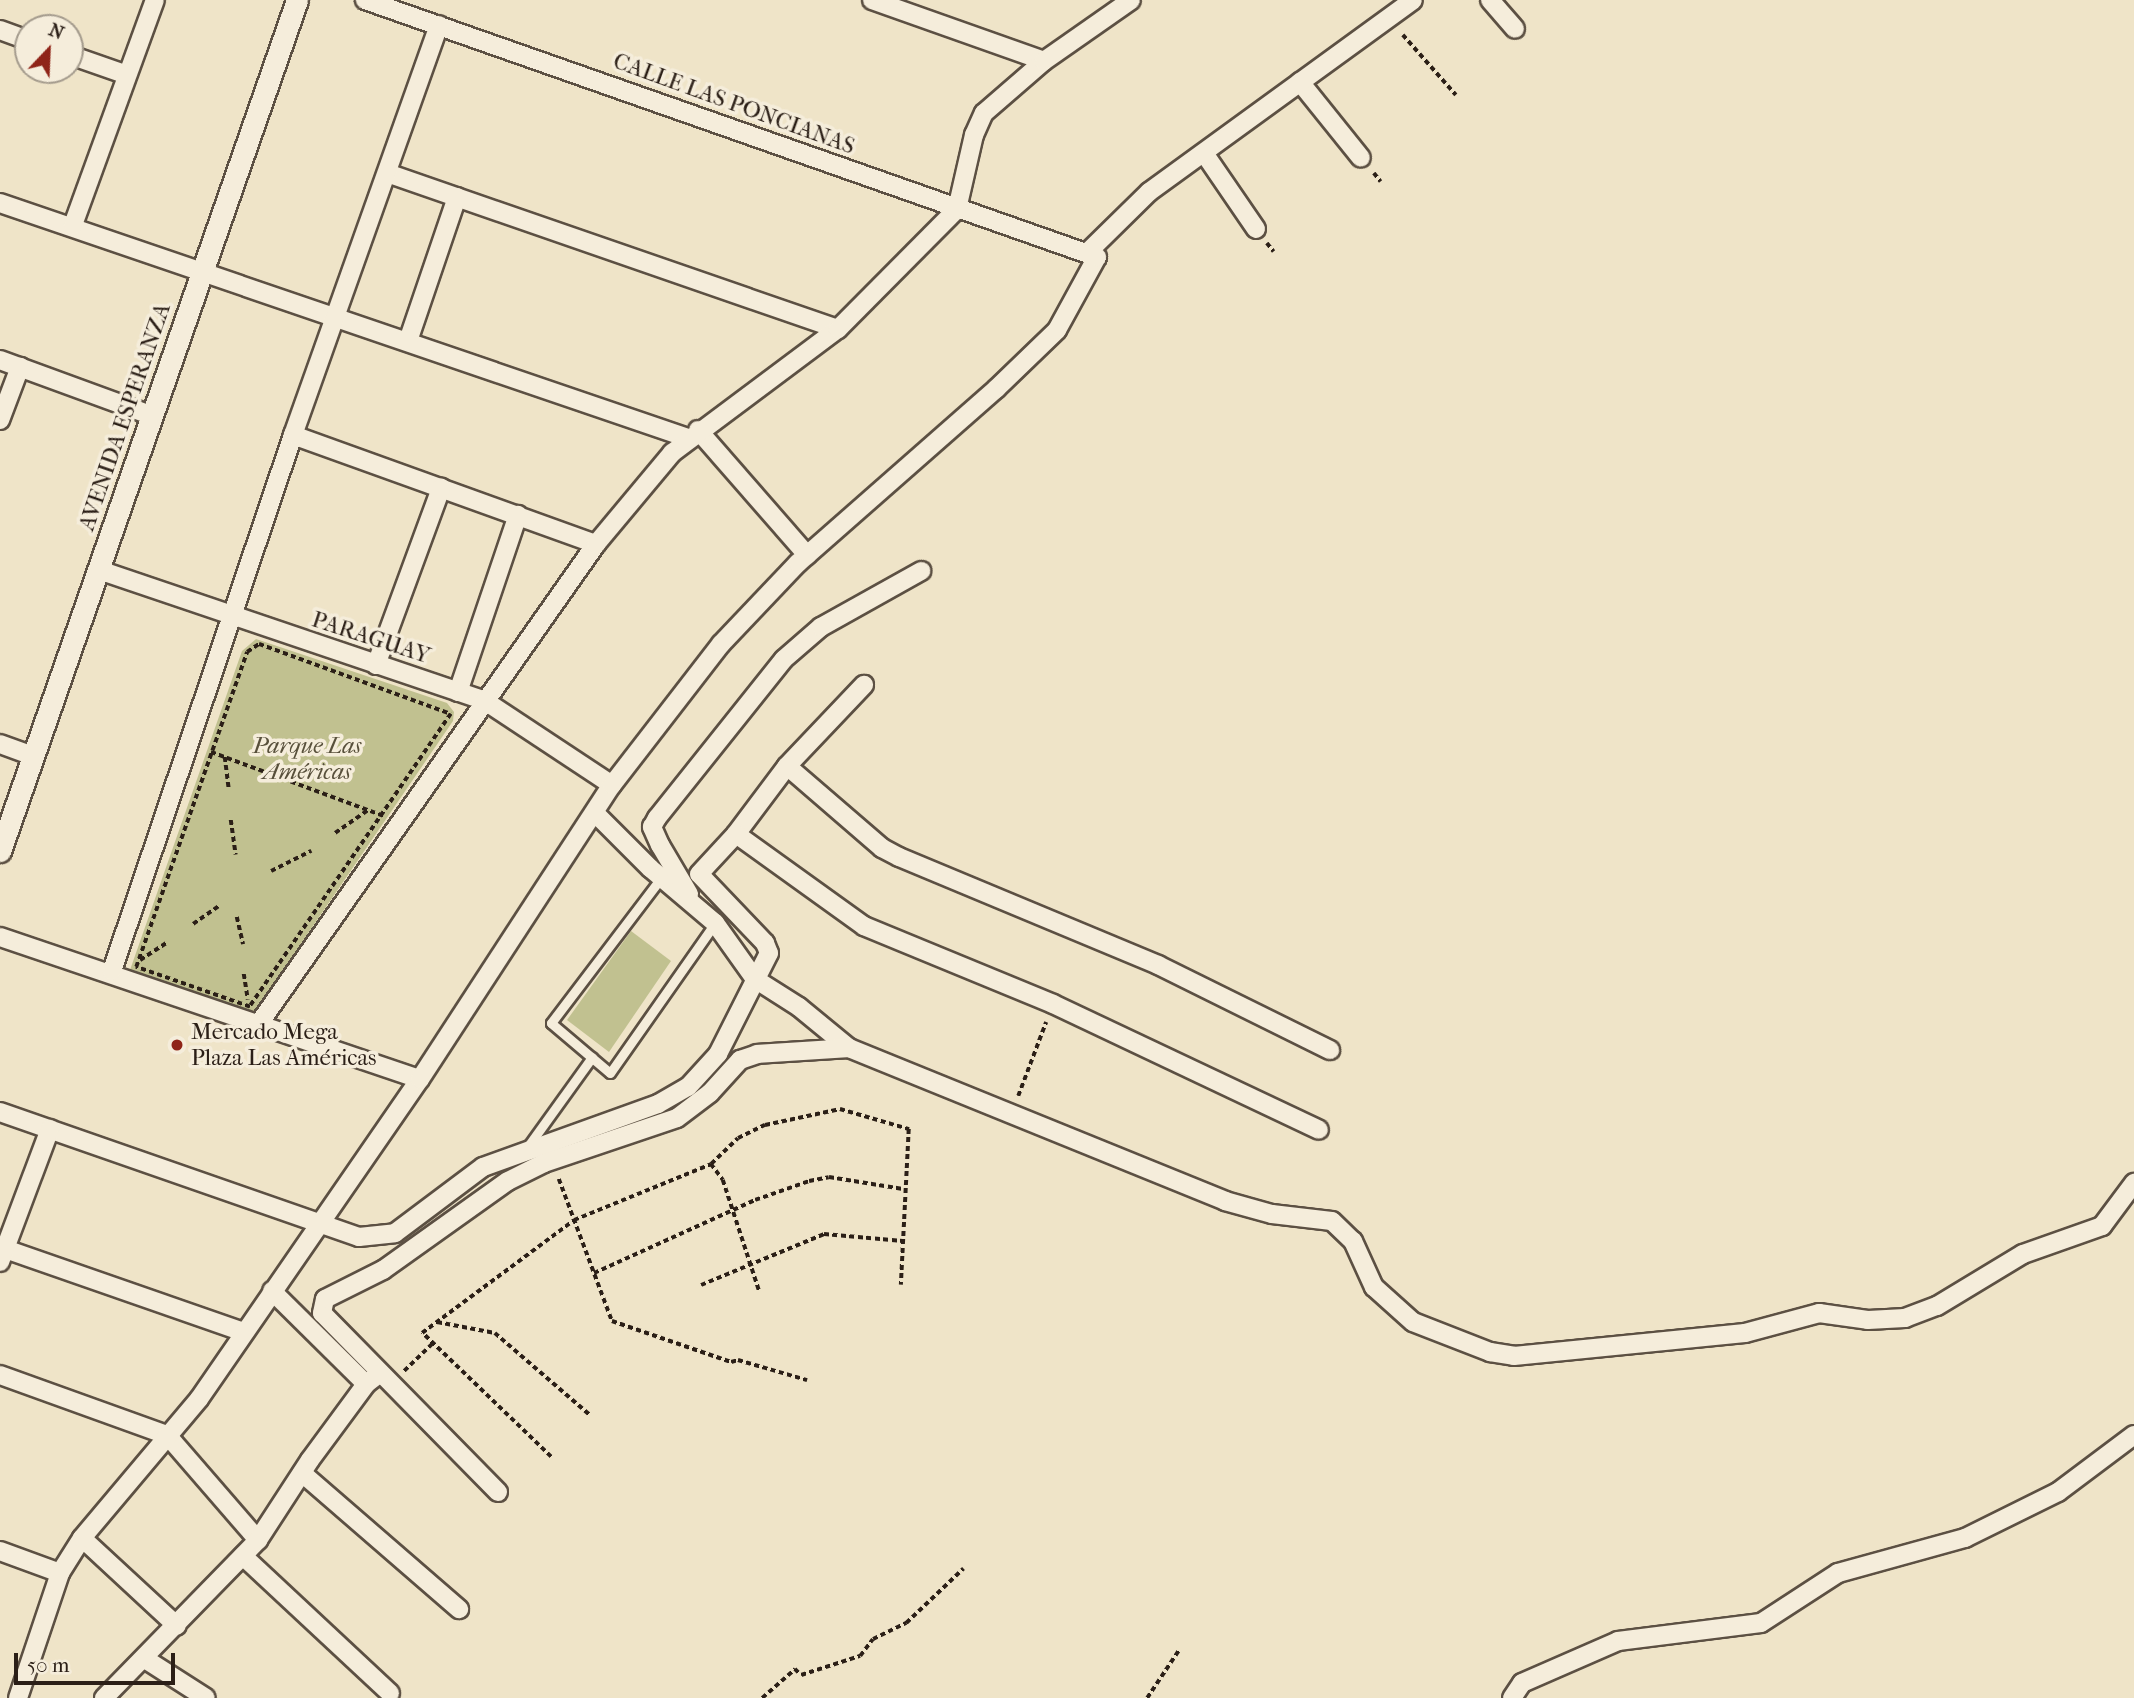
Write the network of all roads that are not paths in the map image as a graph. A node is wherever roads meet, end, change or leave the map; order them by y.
1 (155, 0) edge
2 (297, 0) edge
3 (365, 0) edge
4 (872, 0) edge
5 (1413, 0) edge
6 (1490, 0) edge
7 (1125, 2) edge
8 (439, 25) junction
9 (1515, 29) dead end
10 (84, 60) edge
11 (1044, 61) junction
12 (127, 75) junction
13 (1300, 82) junction
14 (1204, 153) junction
15 (1361, 158) dead end
16 (387, 173) junction
17 (457, 197) junction
18 (0, 203) edge
19 (957, 209) junction
20 (73, 225) junction
21 (1256, 229) dead end
22 (1088, 251) junction
23 (204, 272) junction
24 (338, 317) junction
25 (838, 328) junction
26 (408, 341) junction
27 (0, 359) edge
28 (20, 366) junction
29 (153, 416) junction
30 (0, 420) edge
31 (693, 434) junction
32 (293, 435) junction
33 (441, 488) junction
34 (517, 515) junction
35 (596, 544) junction
36 (807, 555) junction
37 (99, 570) junction
38 (921, 571) dead end
39 (232, 618) junction
40 (376, 665) junction
41 (864, 685) dead end
42 (458, 692) junction
43 (485, 701) junction
44 (0, 744) edge
45 (33, 757) junction
46 (787, 766) junction
47 (612, 785) junction
48 (595, 813) junction
49 (736, 834) junction
50 (0, 851) edge
51 (661, 878) junction
52 (693, 900) junction
53 (715, 923) junction
54 (0, 937) edge
55 (112, 971) junction
56 (755, 979) junction
57 (250, 1017) junction
58 (849, 1048) junction
59 (1330, 1050) dead end
60 (592, 1057) junction
61 (420, 1079) junction
62 (0, 1112) edge
63 (50, 1129) junction
64 (1319, 1130) dead end
65 (525, 1151) junction
66 (2134, 1183) edge
67 (321, 1221) junction
68 (2, 1256) edge
69 (272, 1291) junction
70 (243, 1332) junction
71 (0, 1375) edge
72 (378, 1381) junction
73 (2134, 1435) edge
74 (167, 1436) junction
75 (302, 1473) junction
76 (498, 1492) dead end
77 (82, 1538) junction
78 (258, 1540) junction
79 (0, 1551) edge
80 (243, 1556) junction
81 (60, 1573) junction
82 (459, 1609) dead end
83 (177, 1626) junction
84 (145, 1659) junction
85 (390, 1693) dead end
86 (18, 1698) edge
87 (104, 1698) edge
88 (206, 1698) edge
89 (1512, 1698) edge

1 - 12 street
2 - 23 street, AVENIDA ESPERANZA
3 - 8 street, CALLE LAS PONCIANAS
4 - 11 street
5 - 13 street
6 - 9 street
7 - 11 street
8 - 16 street
8 - 19 street, CALLE LAS PONCIANAS
10 - 12 street
11 - 19 street
12 - 20 street
13 - 14 street
13 - 15 street
14 - 21 street
14 - 22 street
16 - 17 street
16 - 24 street
17 - 25 street
17 - 26 street
18 - 20 street
19 - 22 street, CALLE LAS PONCIANAS
19 - 25 street
20 - 23 street
22 - 36 street
23 - 24 street
23 - 29 street, AVENIDA ESPERANZA
24 - 26 street
24 - 32 street
25 - 31 street
26 - 31 street
27 - 28 street
28 - 29 street
28 - 30 street
29 - 37 street, AVENIDA ESPERANZA
31 - 35 street
31 - 36 street
32 - 33 street
32 - 39 street
33 - 34 street
33 - 40 street
34 - 35 street
34 - 42 street
35 - 43 street
36 - 47 street
37 - 39 street, PARAGUAY
37 - 45 street, AVENIDA ESPERANZA
38 - 52 street
39 - 40 street, PARAGUAY
39 - 55 street
40 - 42 street, PARAGUAY
41 - 46 street
42 - 43 street, PARAGUAY
43 - 47 street, PARAGUAY
43 - 57 street
44 - 45 street
45 - 50 street, AVENIDA ESPERANZA
46 - 49 street
46 - 59 street
47 - 48 street
48 - 51 street
48 - 61 street
49 - 56 street
49 - 64 street
51 - 52 street
51 - 60 lane
52 - 53 street
53 - 56 street
53 - 60 lane
54 - 55 street
55 - 57 street
56 - 58 street
56 - 65 street
57 - 61 street
58 - 66 street
58 - 72 street
60 - 65 lane
61 - 67 street
62 - 63 street
63 - 67 street
63 - 68 street
65 - 67 street
67 - 69 street
68 - 70 street
69 - 70 street
69 - 72 street
70 - 74 street
71 - 74 street
72 - 75 street
72 - 76 street
73 - 89 street
74 - 77 street
74 - 78 street
75 - 78 street
75 - 82 street
77 - 81 street
77 - 83 street
78 - 80 street
79 - 81 street
80 - 83 street
80 - 85 street
81 - 86 street
83 - 84 street
84 - 87 street
84 - 88 street

